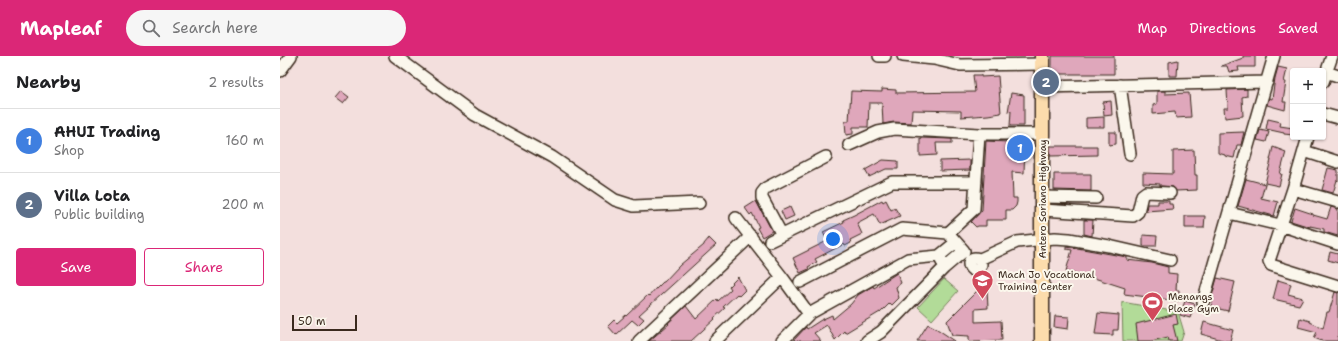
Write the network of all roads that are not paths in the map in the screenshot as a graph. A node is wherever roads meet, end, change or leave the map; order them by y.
1 (291, 56) edge
2 (395, 56) edge
3 (879, 56) edge
4 (885, 56) edge
5 (903, 56) edge
6 (1274, 56) edge
7 (1332, 56) edge
8 (1042, 60) edge
9 (280, 71) edge
10 (1326, 72) edge
11 (1338, 76) edge
12 (1326, 77) edge
13 (1267, 82) junction
14 (1120, 85) junction
15 (1042, 87) junction
16 (1326, 115) edge
17 (1338, 118) edge
18 (979, 134) junction
19 (1042, 134) junction
20 (1307, 140) edge
21 (850, 145) dead end
22 (1304, 151) junction
23 (1130, 154) dead end
24 (826, 157) dead end
25 (1338, 162) edge
26 (976, 182) junction
27 (1293, 189) junction
28 (1170, 193) dead end
29 (1096, 198) dead end
30 (1338, 202) edge
31 (699, 203) dead end
32 (1042, 204) junction
33 (1229, 213) junction
34 (736, 218) dead end
35 (1280, 226) junction
36 (948, 233) junction
37 (782, 235) junction
38 (750, 236) junction
39 (1043, 238) junction
40 (770, 241) dead end
41 (956, 243) junction
42 (1338, 244) edge
43 (939, 256) junction
44 (972, 256) junction
45 (1170, 260) dead end
46 (944, 268) junction
47 (782, 277) junction
48 (800, 282) dead end
49 (1338, 286) edge
50 (1203, 302) dead end
51 (809, 314) junction
52 (639, 341) edge
53 (715, 341) edge
54 (782, 341) edge
55 (867, 341) edge
56 (1042, 341) edge

1 - 9 street
2 - 31 street
3 - 4 street
5 - 8 street
6 - 13 street
7 - 10 street
8 - 15 main road, Antero Soriano Highway
11 - 12 street
13 - 14 street
13 - 33 street
14 - 15 street
14 - 23 street
15 - 19 main road, Antero Soriano Highway
16 - 17 street
18 - 19 street
18 - 21 street
18 - 26 street
19 - 32 main road, Antero Soriano Highway
20 - 22 street
22 - 25 street
22 - 27 street
24 - 37 street
26 - 36 street
26 - 37 street
27 - 30 street
27 - 35 street
28 - 32 street
29 - 32 street
32 - 39 main road, Antero Soriano Highway
33 - 35 street
33 - 50 street
34 - 38 street
35 - 42 street
35 - 49 street
36 - 41 street
36 - 48 street
37 - 40 street
38 - 47 street
38 - 52 street
39 - 44 street
39 - 45 street
39 - 56 main road, Antero Soriano Highway
41 - 43 street
41 - 44 street
43 - 46 street
43 - 51 street
44 - 46 street
46 - 55 street
47 - 51 street
47 - 53 street
51 - 54 street

